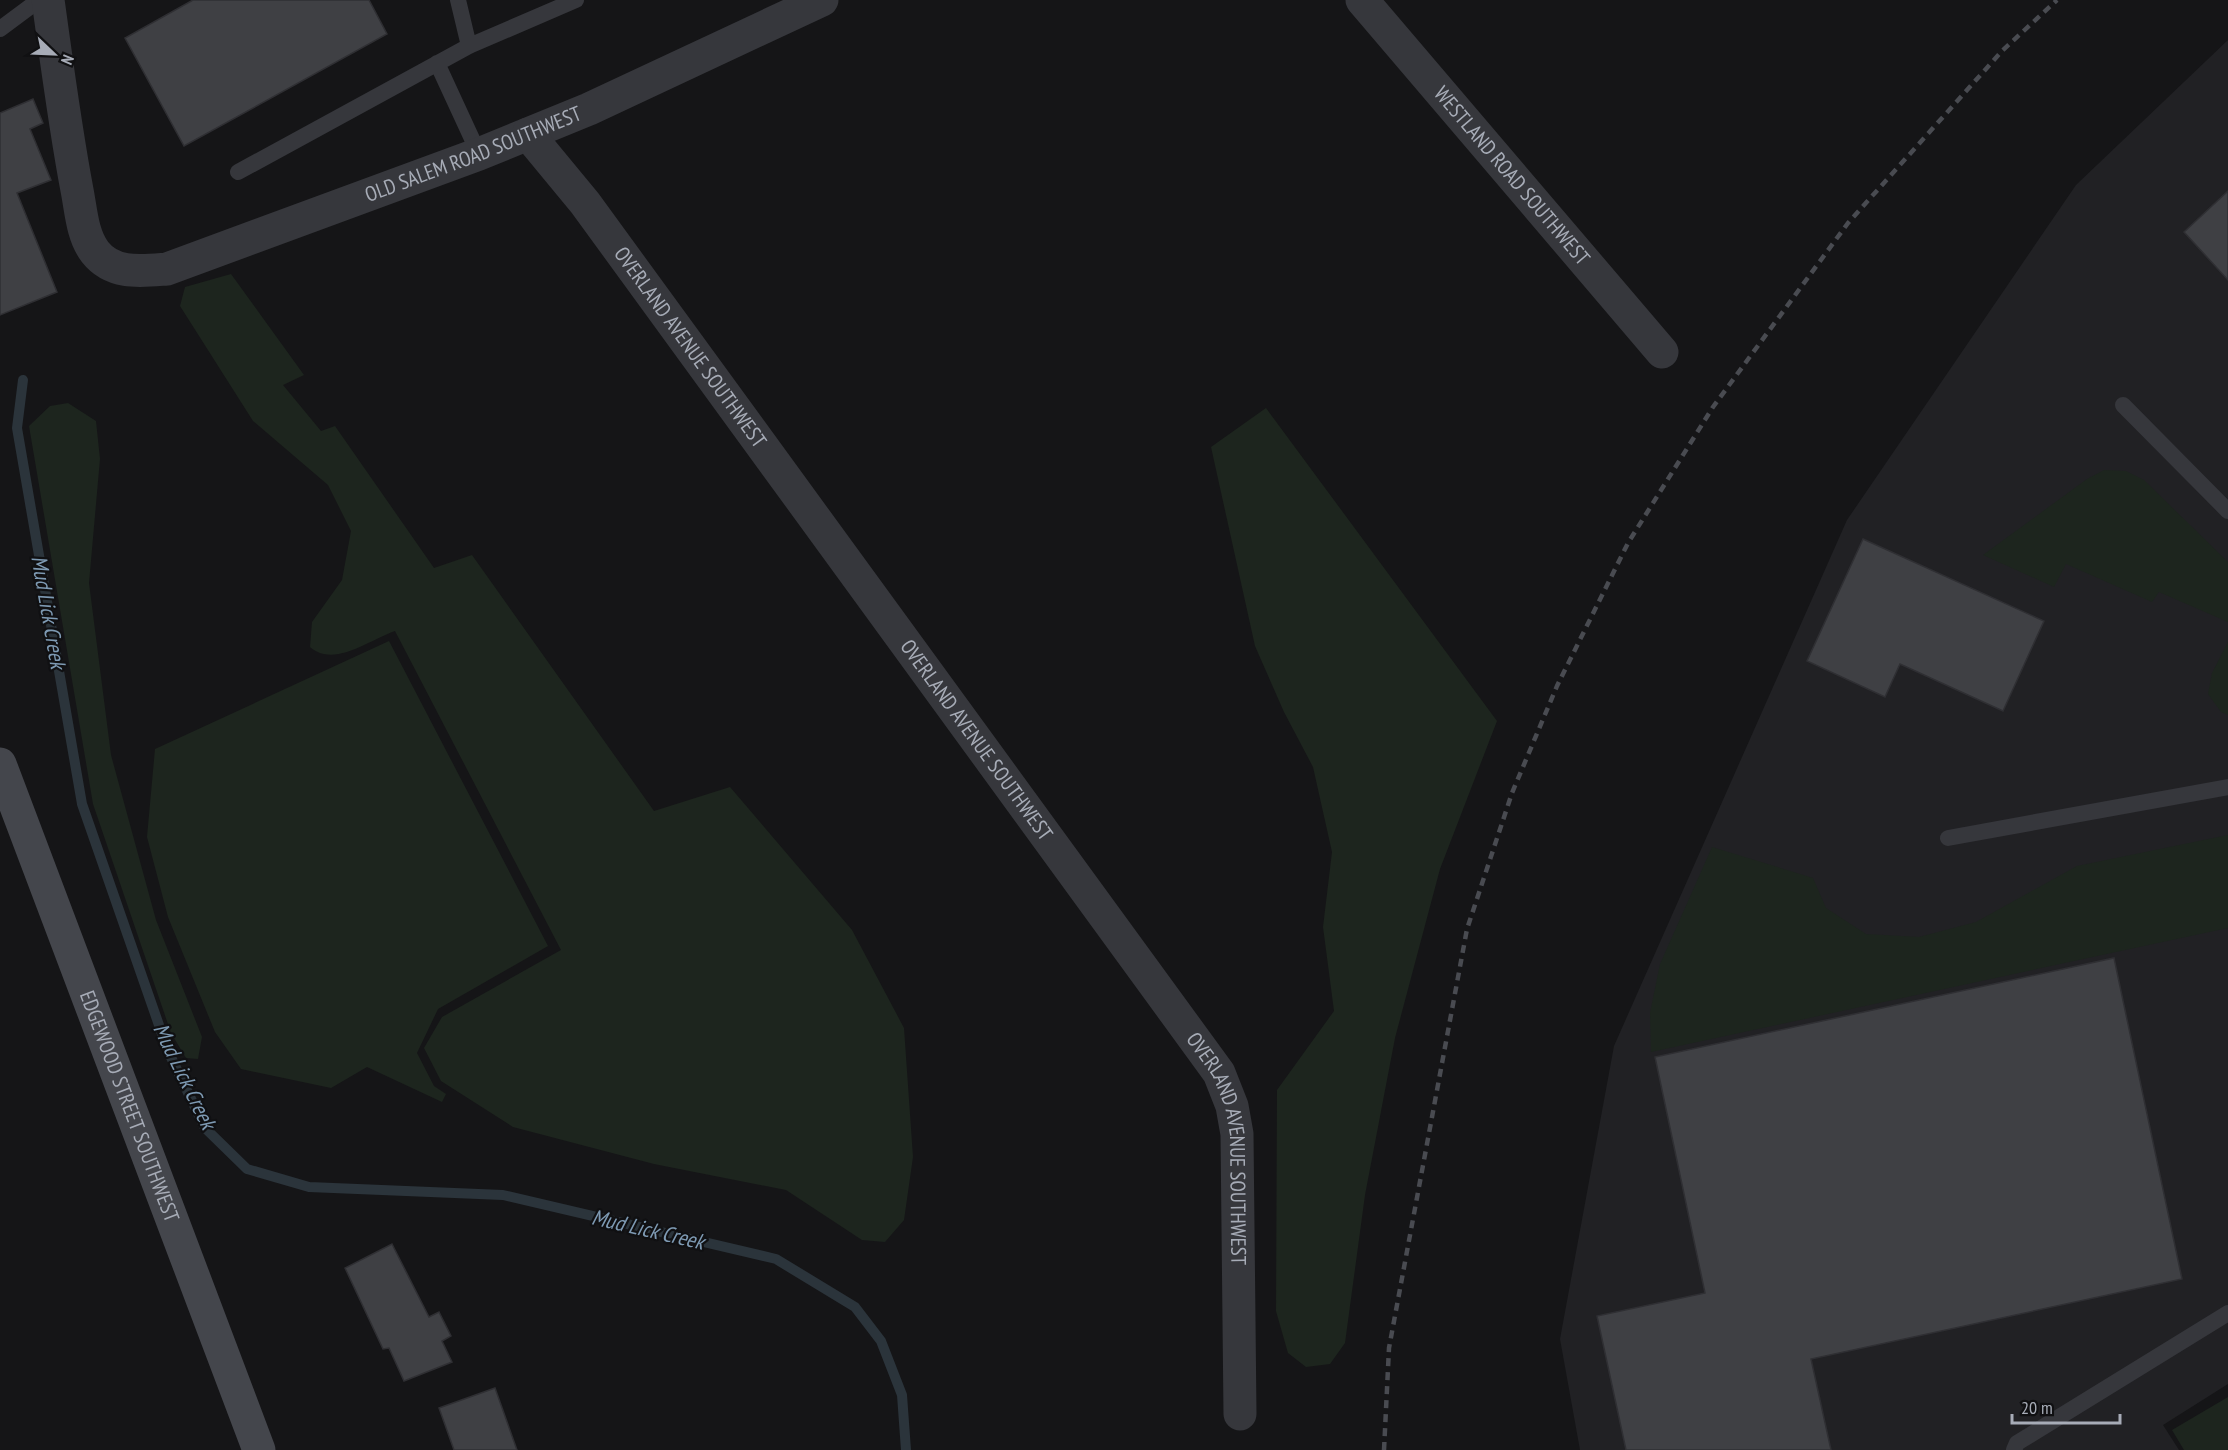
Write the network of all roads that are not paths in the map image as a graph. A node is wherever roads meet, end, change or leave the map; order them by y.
1 (39, 0) edge
2 (48, 0) edge
3 (458, 0) edge
4 (576, 0) edge
5 (822, 0) edge
6 (1362, 0) edge
7 (0, 29) edge
8 (469, 46) junction
9 (437, 63) junction
10 (528, 134) junction
11 (479, 154) junction
12 (238, 172) dead end
13 (1662, 352) dead end
14 (2123, 405) dead end
15 (2228, 511) edge
16 (0, 764) edge
17 (2228, 787) edge
18 (1948, 838) dead end
19 (2228, 1313) edge
20 (1240, 1414) dead end
21 (259, 1450) edge
22 (2014, 1450) edge

1 - 7 lane
2 - 11 street, OLD SALEM ROAD SOUTHWEST
3 - 8 lane
4 - 8 lane
5 - 10 street, OLD SALEM ROAD SOUTHWEST
6 - 13 street, WESTLAND ROAD SOUTHWEST
8 - 9 lane
9 - 11 lane
9 - 12 lane
10 - 11 street, OLD SALEM ROAD SOUTHWEST
10 - 20 street, OVERLAND AVENUE SOUTHWEST
14 - 15 lane
16 - 21 street, EDGEWOOD STREET SOUTHWEST
17 - 18 lane
19 - 22 lane

